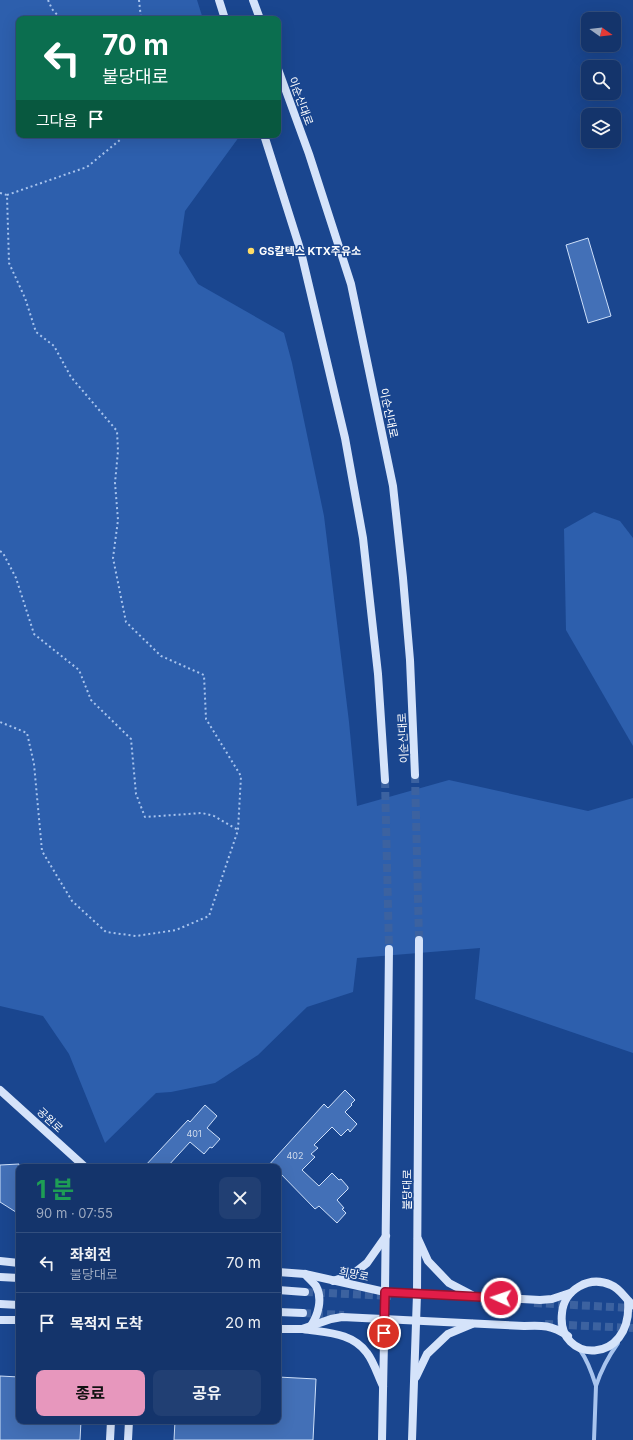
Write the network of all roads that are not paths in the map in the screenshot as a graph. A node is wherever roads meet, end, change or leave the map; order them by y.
1 (219, 0) edge
2 (253, 0) edge
3 (224, 16) edge
4 (259, 16) edge
5 (281, 77) edge
6 (265, 138) edge
7 (416, 775) tunnel mouth
8 (385, 780) tunnel mouth
9 (419, 940) tunnel mouth
10 (389, 949) tunnel mouth
11 (0, 1090) edge
12 (82, 1164) edge
13 (386, 1236) junction
14 (417, 1237) junction
15 (0, 1261) edge
16 (16, 1263) edge
17 (281, 1272) edge
18 (305, 1274) junction
19 (0, 1277) edge
20 (16, 1278) edge
21 (334, 1281) junction
22 (281, 1290) edge
23 (305, 1292) tunnel mouth
24 (385, 1292) junction
25 (417, 1294) junction
26 (570, 1294) junction
27 (475, 1296) junction
28 (630, 1303) edge
29 (0, 1304) edge
30 (16, 1305) edge
31 (281, 1312) edge
32 (303, 1313) tunnel mouth
33 (385, 1319) junction
34 (0, 1320) edge
35 (16, 1320) edge
36 (416, 1320) junction
37 (475, 1323) junction
38 (311, 1326) junction
39 (281, 1329) edge
40 (302, 1329) junction
41 (630, 1333) edge
42 (568, 1336) junction
43 (618, 1343) junction
44 (576, 1344) junction
45 (414, 1381) junction
46 (596, 1386) junction
47 (384, 1389) junction
48 (111, 1424) edge
49 (129, 1424) edge
50 (110, 1440) edge
51 (128, 1440) edge
52 (382, 1440) edge
53 (412, 1440) edge
54 (594, 1440) edge

1 - 3 main road
2 - 4 main road
5 - 7 main road, 이순신대로
6 - 8 main road, 이순신대로
9 - 14 main road, 불당대로
10 - 13 main road, 불당대로
11 - 12 main road, 공원로
13 - 21 main road
13 - 24 main road, 불당대로
14 - 25 main road, 불당대로
14 - 27 main road
15 - 16 main road
17 - 18 main road, 희망로
18 - 21 main road, 희망로
18 - 38 main road
19 - 20 main road
21 - 24 main road, 희망로
22 - 23 main road
24 - 25 main road, 희망로
24 - 33 main road, 불당대로
25 - 27 main road, 희망로
25 - 36 main road, 불당대로
26 - 27 main road, 희망로
26 - 28 main road
26 - 42 main road
28 - 41 main road
29 - 30 main road
31 - 32 main road
33 - 36 main road
33 - 38 main road
33 - 47 main road, 불당대로
34 - 35 main road
36 - 37 main road
36 - 45 main road, 불당대로
37 - 42 main road
37 - 45 main road
38 - 40 main road
39 - 40 main road
40 - 47 main road
41 - 43 main road
42 - 44 main road
43 - 44 main road
43 - 46 street
44 - 46 street
45 - 53 main road, 불당대로
46 - 54 street
47 - 52 main road, 불당대로
48 - 50 main road
49 - 51 main road

